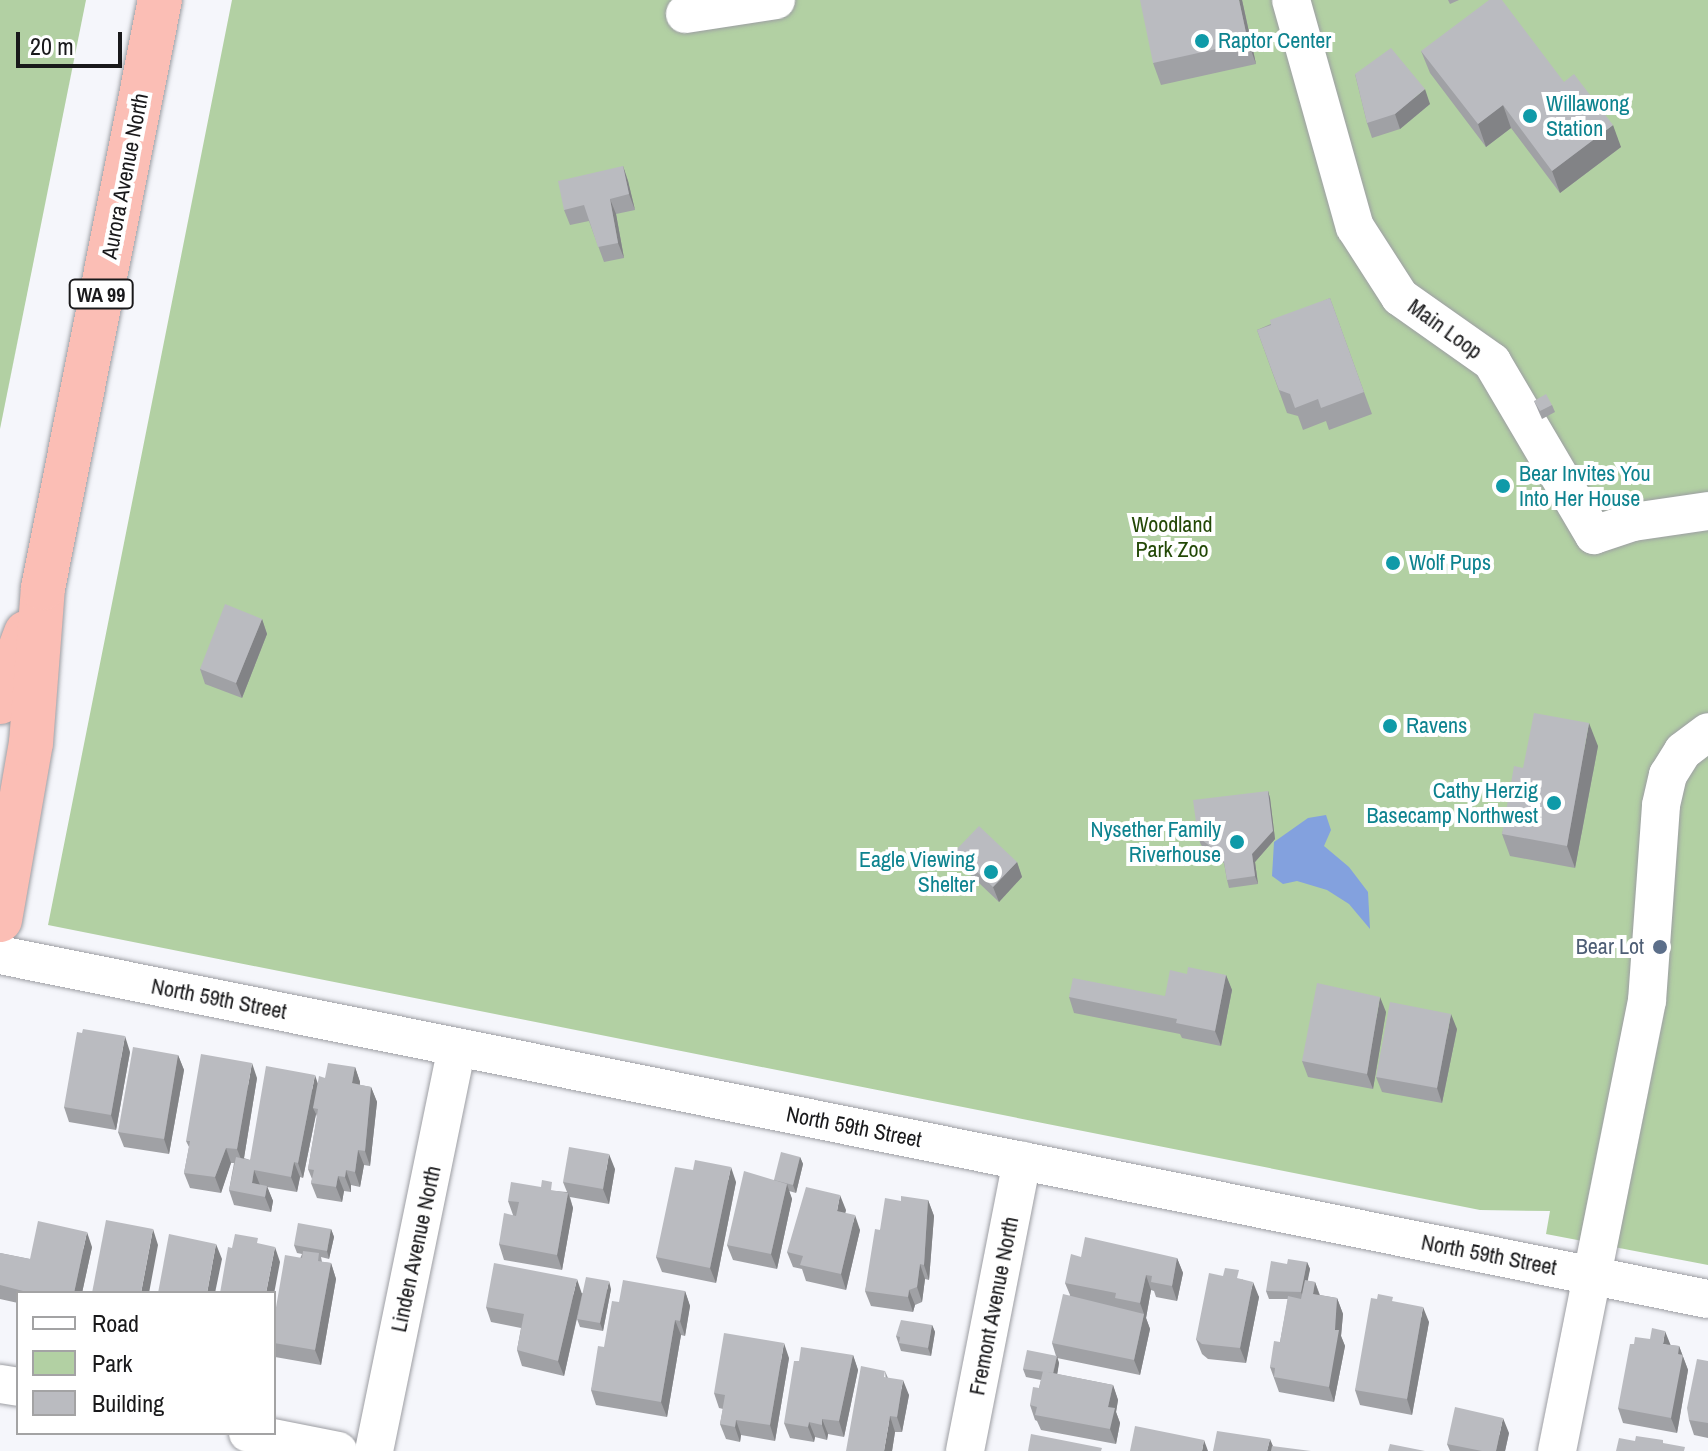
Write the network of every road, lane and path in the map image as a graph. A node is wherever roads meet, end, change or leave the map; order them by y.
1 (160, 0) edge
2 (776, 0) edge
3 (1291, 0) edge
4 (685, 14) dead end
5 (1708, 511) edge
6 (43, 588) junction
7 (0, 702) edge
8 (1708, 732) edge
9 (0, 920) edge
10 (0, 955) edge
11 (457, 1047) junction
12 (1022, 1161) junction
13 (1593, 1276) junction
14 (1708, 1299) edge
15 (258, 1435) edge
16 (338, 1451) edge
17 (374, 1451) edge
18 (965, 1451) edge
19 (1557, 1451) edge

1 - 6 highway, Aurora Avenue North / WA 99
2 - 4 street
3 - 5 street, Main Loop
6 - 7 highway, Aurora Avenue North / WA 99
6 - 9 highway, Aurora Avenue North / WA 99
8 - 13 street
10 - 11 street, North 59th Street
11 - 12 street, North 59th Street
11 - 17 street, Linden Avenue North
12 - 13 street, North 59th Street
12 - 18 street, Fremont Avenue North
13 - 14 street, North 59th Street
13 - 19 street
15 - 16 street

